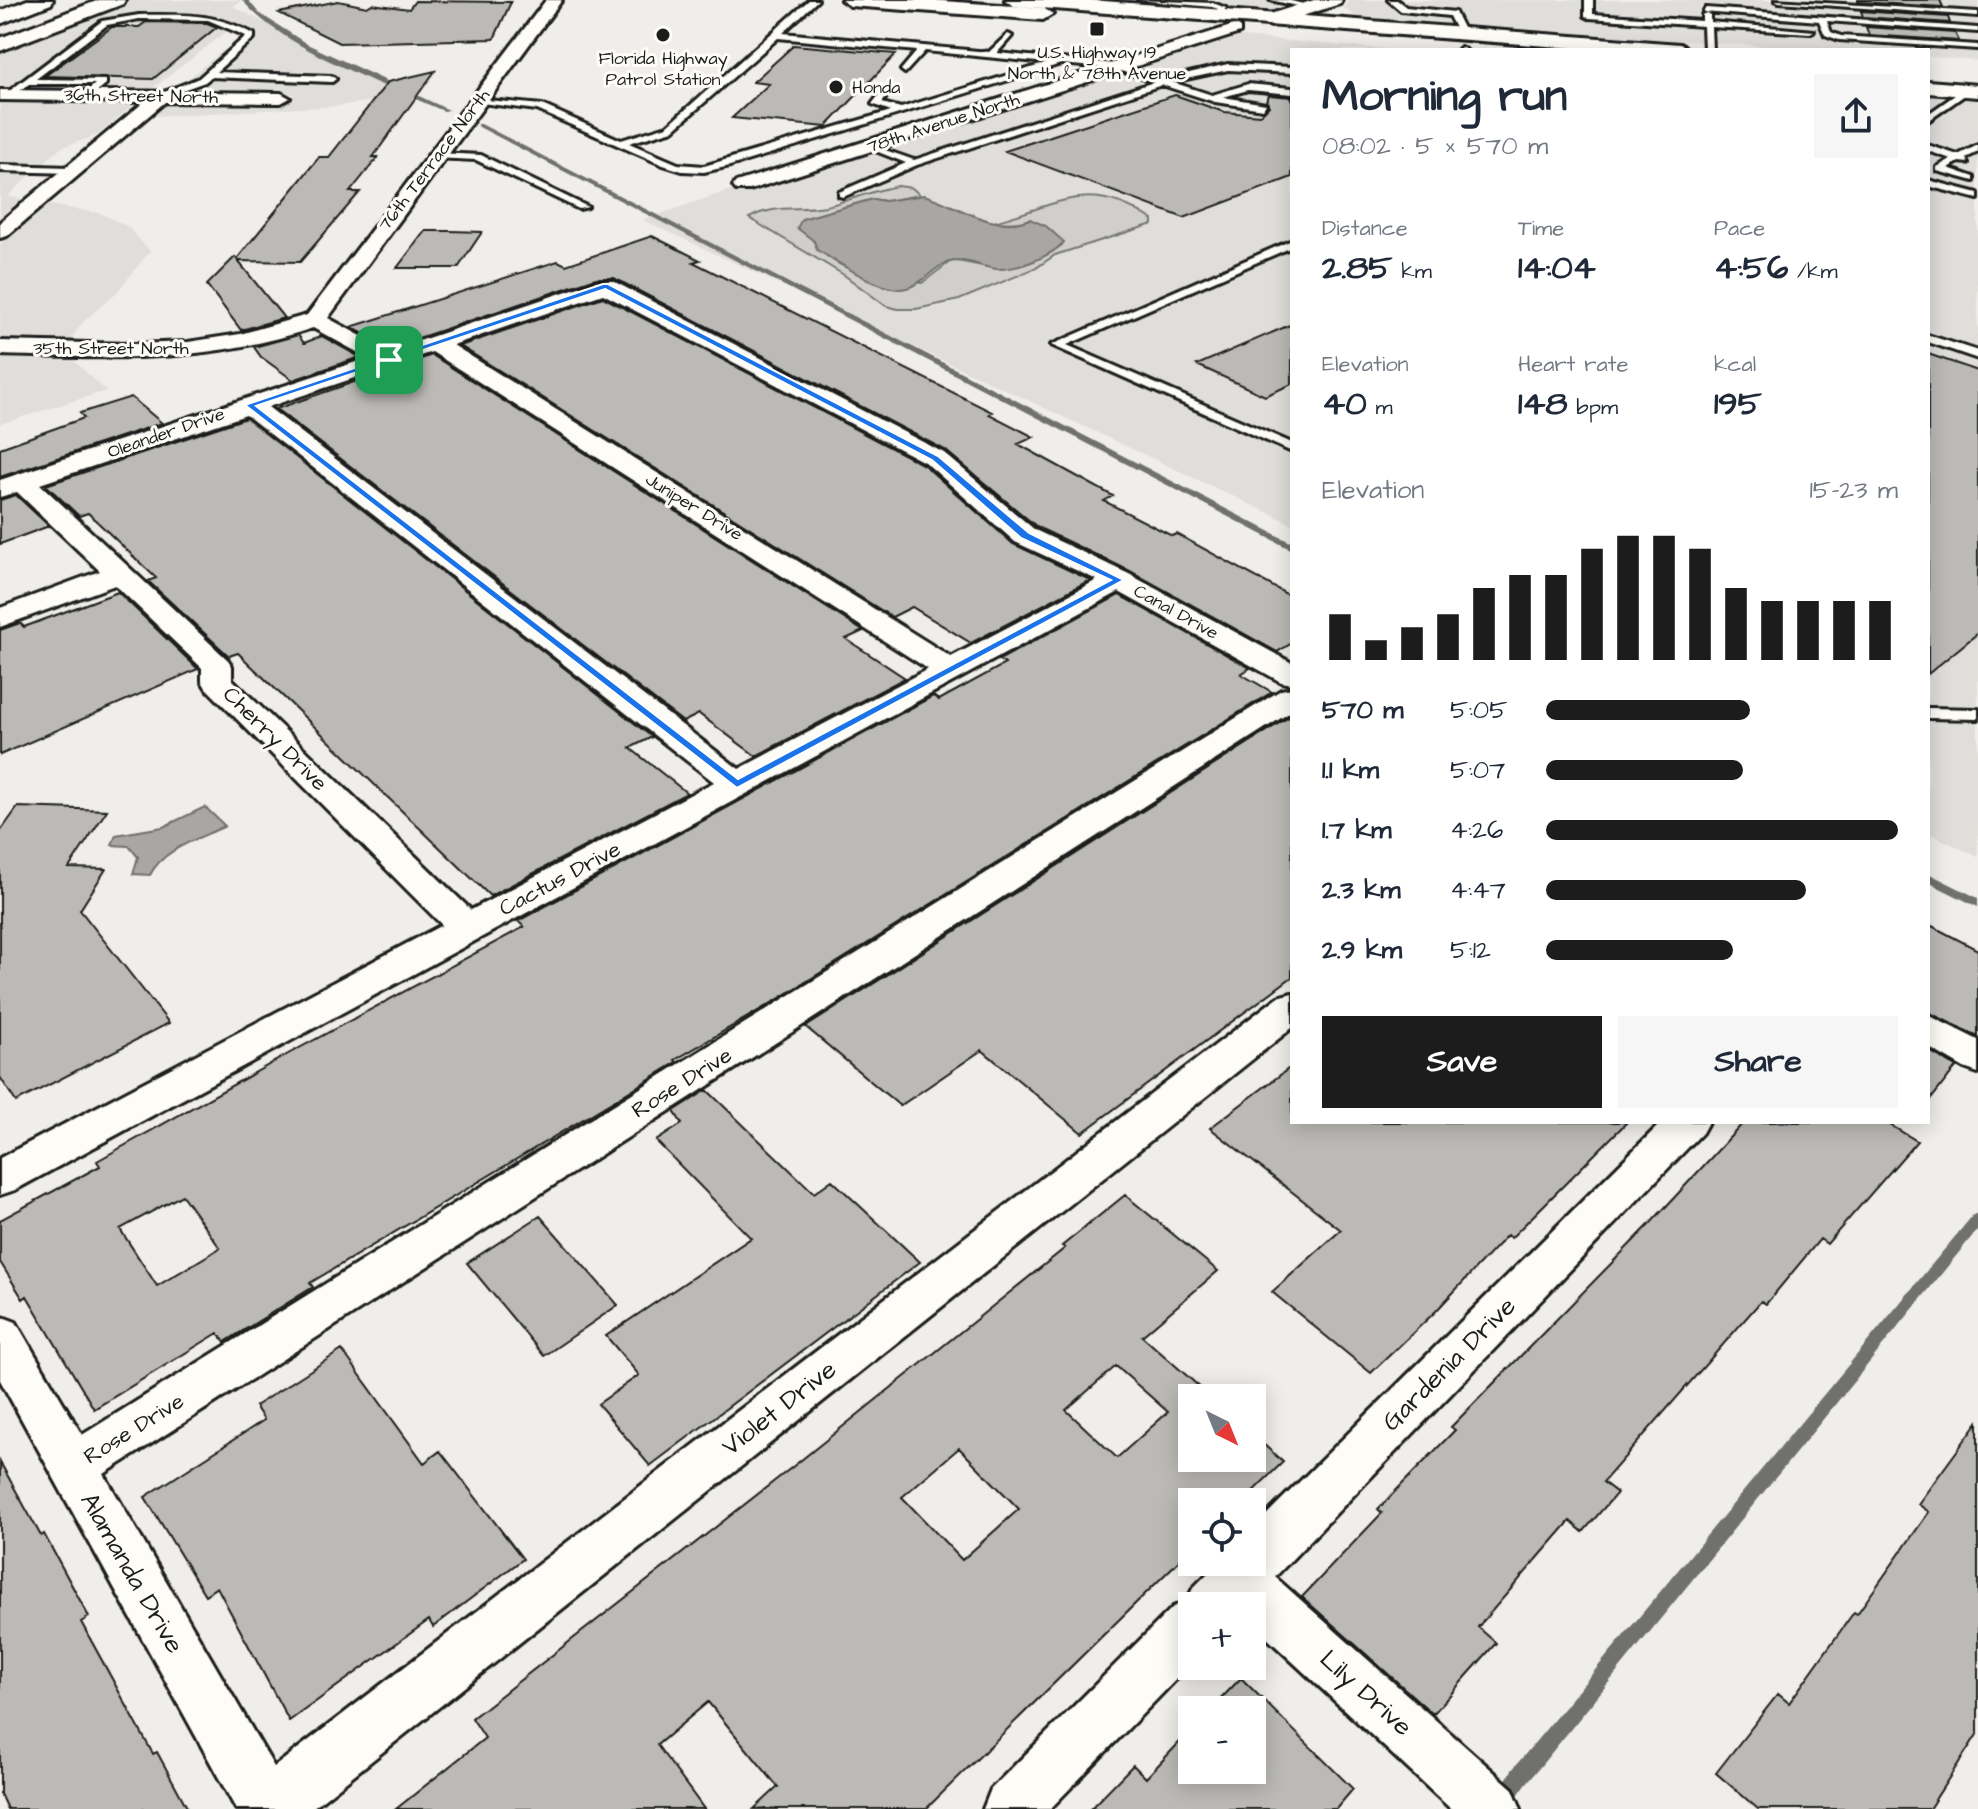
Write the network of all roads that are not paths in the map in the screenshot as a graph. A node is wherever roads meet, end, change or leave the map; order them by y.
1 (10, 0) edge
2 (44, 0) edge
3 (116, 0) edge
4 (554, 0) edge
5 (814, 0) edge
6 (850, 0) edge
7 (1142, 0) edge
8 (1335, 0) edge
9 (1392, 0) edge
10 (1589, 0) edge
11 (1705, 0) edge
12 (1779, 0) edge
13 (1102, 3) edge
14 (0, 4) edge
15 (1008, 5) edge
16 (1706, 10) junction
17 (1978, 14) edge
18 (1218, 16) junction
19 (0, 18) edge
20 (1822, 19) junction
21 (1271, 20) junction
22 (1706, 24) junction
23 (1353, 26) junction
24 (1388, 28) junction
25 (1234, 30) junction
26 (1978, 30) edge
27 (1810, 31) dead end
28 (776, 35) junction
29 (1008, 36) dead end
30 (0, 45) edge
31 (1465, 46) edge
32 (1978, 47) edge
33 (923, 48) junction
34 (1572, 48) edge
35 (1708, 48) edge
36 (991, 55) junction
37 (1065, 60) junction
38 (1116, 67) junction
39 (1930, 69) edge
40 (905, 70) dead end
41 (1290, 70) edge
42 (208, 74) junction
43 (332, 79) dead end
44 (26, 81) junction
45 (1162, 82) junction
46 (1976, 84) edge
47 (1930, 87) edge
48 (1290, 91) edge
49 (885, 93) dead end
50 (4, 95) edge
51 (86, 96) junction
52 (160, 97) junction
53 (281, 98) dead end
54 (1212, 98) junction
55 (477, 102) junction
56 (1263, 106) dead end
57 (903, 110) junction
58 (1930, 117) edge
59 (621, 143) junction
60 (871, 146) junction
61 (1930, 148) edge
62 (1973, 154) edge
63 (437, 156) junction
64 (914, 163) junction
65 (0, 168) edge
66 (71, 170) junction
67 (1974, 180) edge
68 (1930, 183) edge
69 (743, 186) dead end
70 (1953, 189) junction
71 (843, 194) dead end
72 (1978, 196) edge
73 (583, 207) dead end
74 (0, 232) edge
75 (1290, 244) edge
76 (605, 286) joint
77 (315, 320) junction
78 (1930, 339) edge
79 (438, 345) junction
80 (0, 348) edge
81 (1978, 355) edge
82 (389, 360) junction
83 (249, 405) junction
84 (1290, 447) edge
85 (11, 486) edge
86 (118, 574) junction
87 (1119, 580) junction
88 (0, 618) edge
89 (951, 670) junction
90 (1290, 674) edge
91 (1290, 698) edge
92 (1930, 713) edge
93 (1978, 714) edge
94 (737, 784) junction
95 (467, 928) junction
96 (1290, 1009) edge
97 (1930, 1030) edge
98 (1978, 1058) edge
99 (1686, 1124) edge
100 (0, 1178) edge
101 (0, 1336) edge
102 (72, 1468) junction
103 (1225, 1592) edge
104 (1266, 1625) edge
105 (1178, 1639) edge
106 (1475, 1793) edge
107 (267, 1809) edge
108 (1011, 1809) edge

1 - 14 main road
2 - 19 main road
3 - 30 main road
4 - 55 street, 76th Terrace North
5 - 28 lane
6 - 15 main road
7 - 18 lane
8 - 21 main road
8 - 24 main road
9 - 31 lane
10 - 22 lane
11 - 16 lane
12 - 17 lane
13 - 15 main road
13 - 18 main road
15 - 21 main road
15 - 25 main road
16 - 20 lane
16 - 22 lane
18 - 21 main road
20 - 26 lane
20 - 32 lane
21 - 23 main road
22 - 27 lane
22 - 35 lane
23 - 24 main road
23 - 25 main road
24 - 31 main road
25 - 31 main road
25 - 38 street, 78th Avenue North
28 - 33 lane
28 - 59 lane
29 - 36 lane
31 - 34 main road
33 - 36 lane
33 - 40 lane
36 - 37 lane
37 - 38 lane
37 - 57 lane
38 - 45 lane
38 - 60 street, 78th Avenue North
39 - 46 main road
41 - 45 lane
42 - 43 lane
42 - 44 lane
42 - 52 lane
44 - 50 lane
44 - 51 lane
45 - 54 lane
45 - 64 lane
46 - 47 main road
46 - 58 lane
48 - 54 lane
49 - 57 lane
50 - 51 street, 36th Street North
51 - 52 street, 36th Street North
52 - 53 street, 36th Street North
52 - 66 street
54 - 56 lane
55 - 59 lane
55 - 63 street, 76th Terrace North
57 - 59 lane
60 - 64 lane
60 - 69 street, 78th Avenue North
61 - 62 lane
62 - 67 lane
63 - 73 lane
63 - 77 street, 76th Terrace North
64 - 71 lane
65 - 66 lane
66 - 74 street
67 - 70 lane
68 - 70 lane
70 - 72 lane
75 - 84 lane
76 - 79 street, Oleander Drive
76 - 87 street, Canal Drive
77 - 80 street, 35th Street North
77 - 82 street
78 - 81 lane
79 - 82 street, Oleander Drive
79 - 89 street, Juniper Drive
82 - 83 street, Oleander Drive
83 - 85 street, Oleander Drive
83 - 94 street
85 - 86 street, Cherry Drive
86 - 88 street
86 - 95 street, Cherry Drive
87 - 89 street, Cactus Drive
87 - 90 street, Canal Drive
89 - 94 street, Cactus Drive
91 - 102 street, Rose Drive
92 - 93 lane
94 - 95 street, Cactus Drive
95 - 100 street, Cactus Drive
96 - 107 street, Violet Drive
97 - 98 street
99 - 103 street, Gardenia Drive
101 - 102 street, Alamanda Drive
102 - 107 street, Alamanda Drive
104 - 106 street, Lily Drive
105 - 108 street

